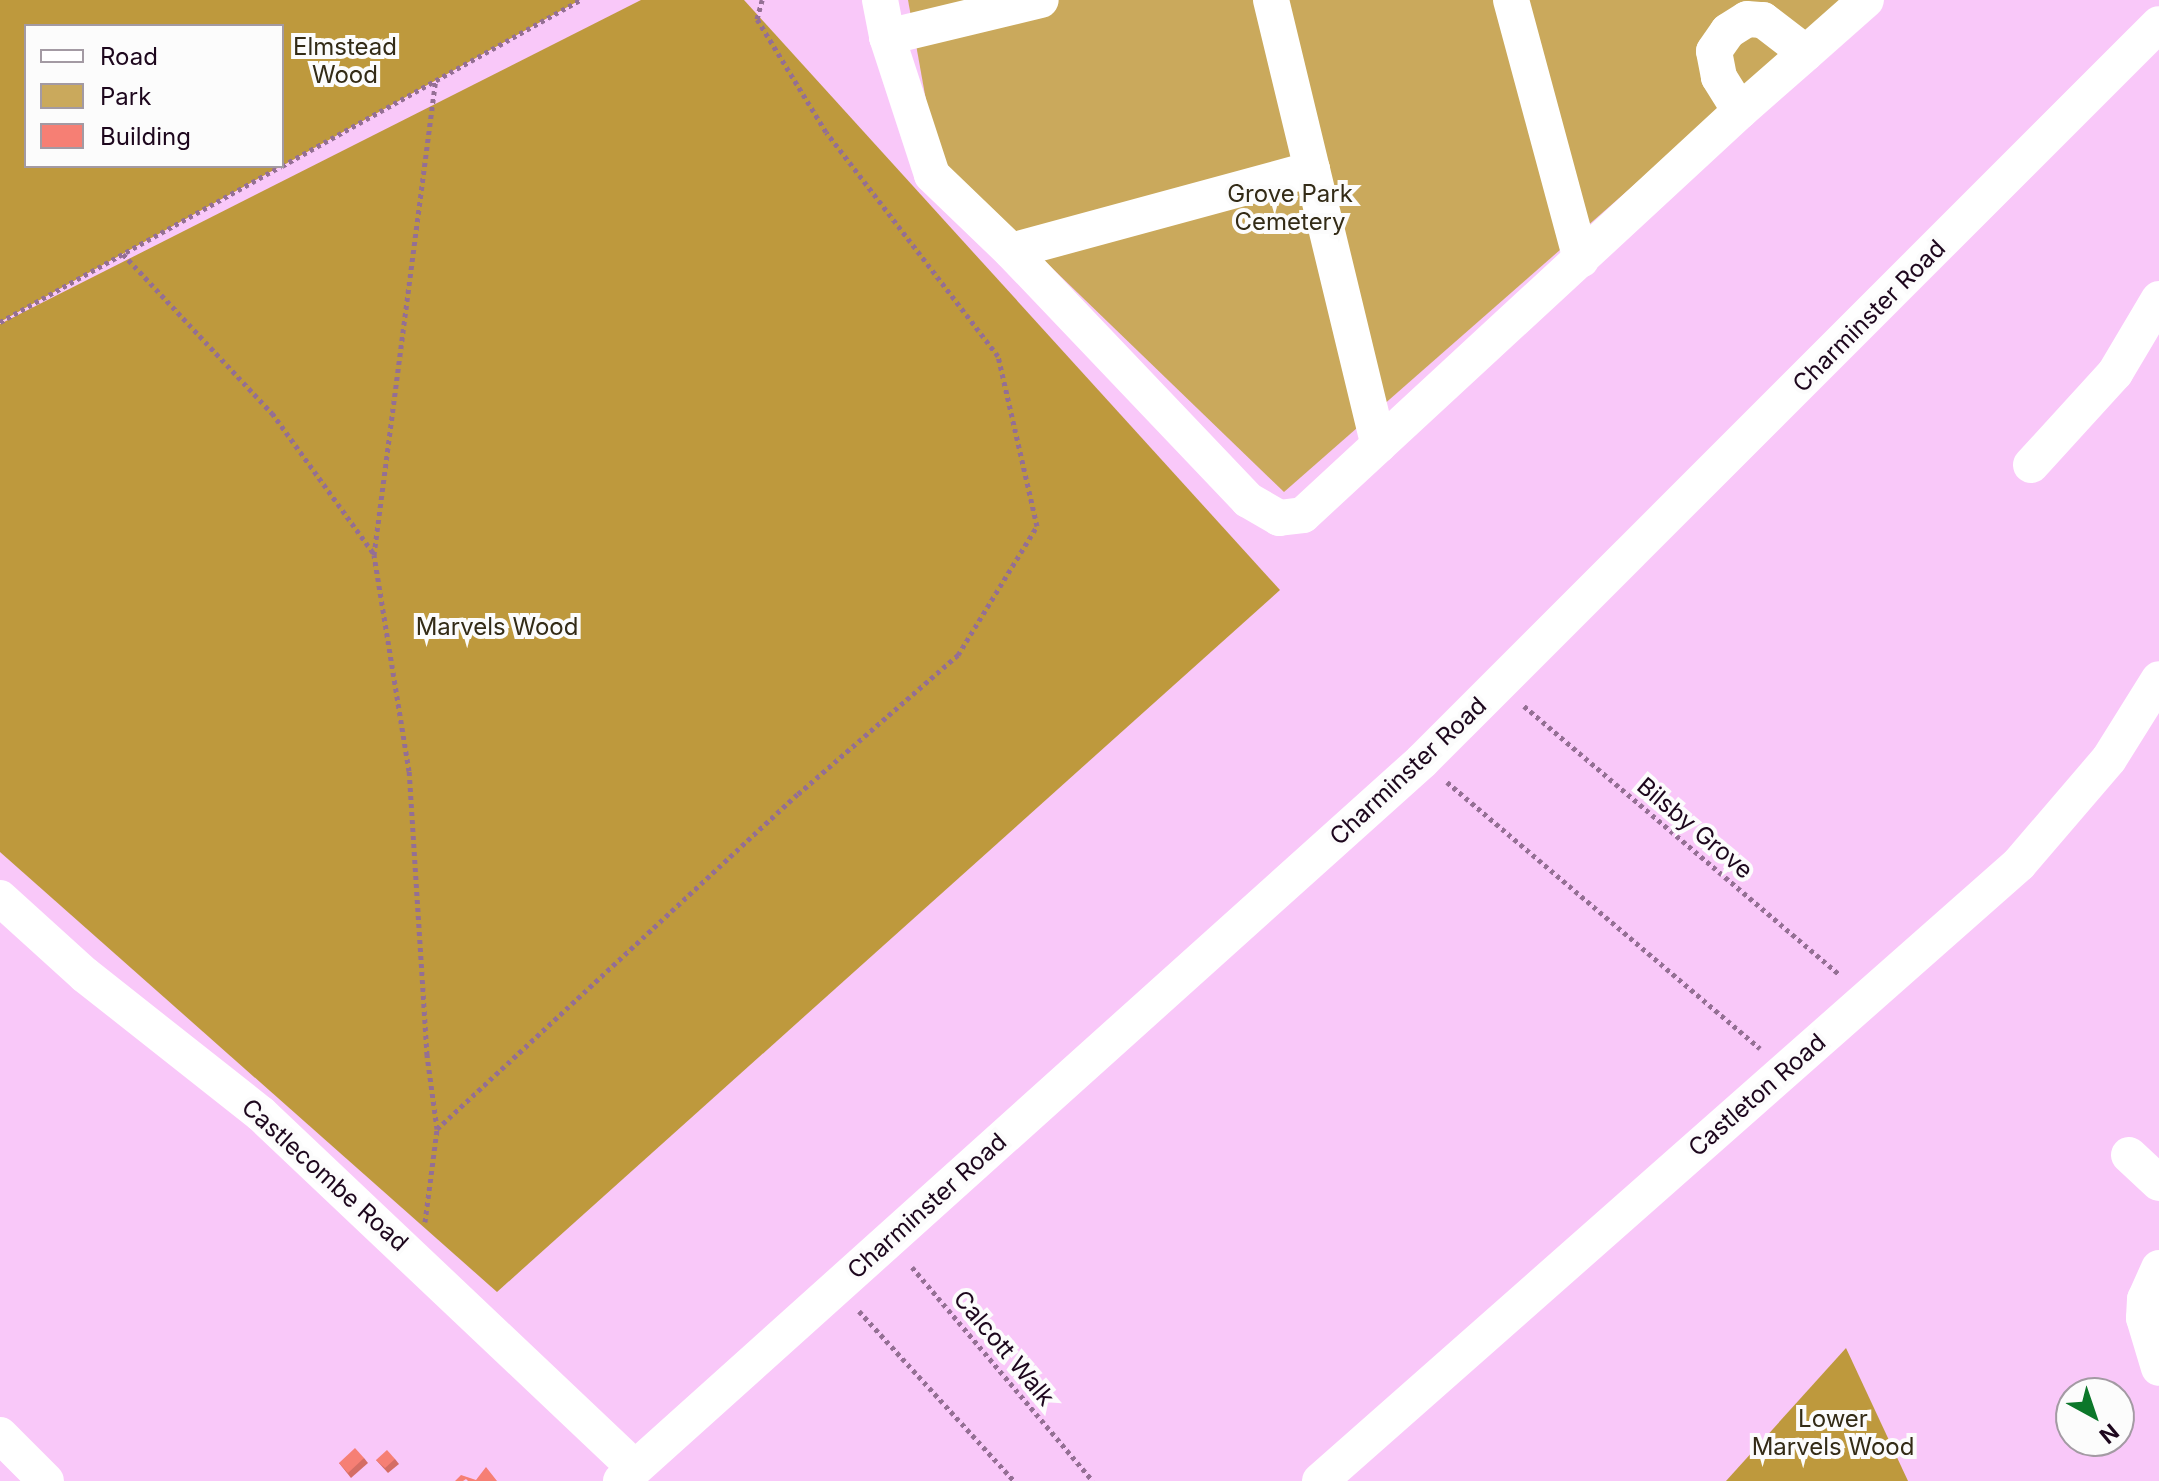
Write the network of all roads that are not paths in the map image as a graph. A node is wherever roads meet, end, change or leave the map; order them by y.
1 (880, 0) edge
2 (1041, 0) edge
3 (1271, 0) edge
4 (1511, 0) edge
5 (1866, 0) edge
6 (1744, 10) edge
7 (2159, 24) edge
8 (887, 37) junction
9 (1806, 53) junction
10 (1740, 111) junction
11 (1312, 169) junction
12 (1011, 251) junction
13 (1581, 260) junction
14 (2159, 299) edge
15 (1379, 445) junction
16 (2031, 465) dead end
17 (2159, 679) edge
18 (0, 898) edge
19 (2129, 1155) dead end
20 (2159, 1183) edge
21 (2159, 1268) edge
22 (2159, 1368) edge
23 (0, 1435) edge
24 (628, 1474) edge
25 (46, 1481) edge
26 (1320, 1481) edge

1 - 8 street
2 - 8 street
3 - 11 street
4 - 13 street
5 - 9 street
6 - 9 street
6 - 10 street
7 - 24 street, Charminster Road
8 - 12 street
9 - 10 street
10 - 13 street
11 - 12 street
11 - 15 street
12 - 15 street
13 - 15 street
14 - 16 street
17 - 26 street, Castleton Road
18 - 24 street, Castlecombe Road
19 - 20 street
21 - 22 street
23 - 25 street

